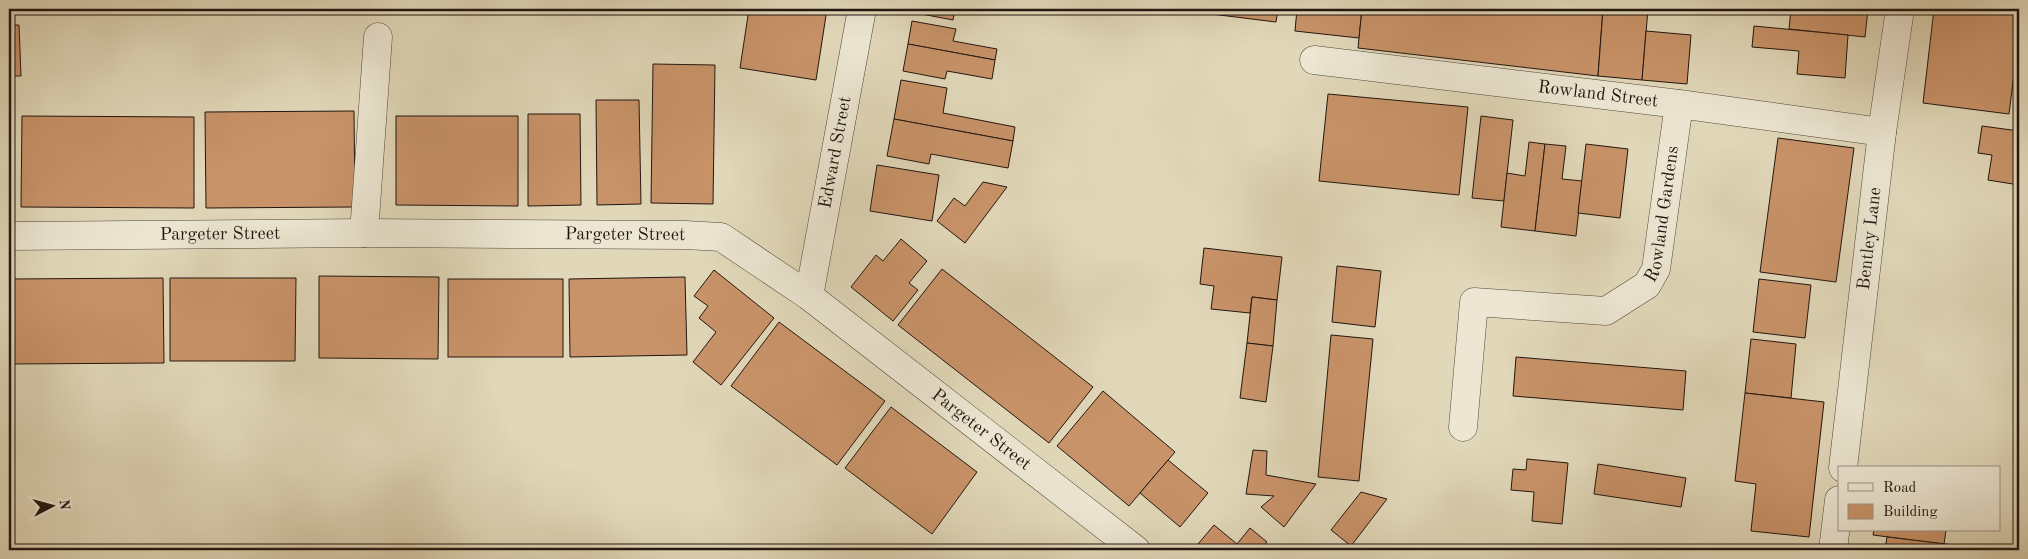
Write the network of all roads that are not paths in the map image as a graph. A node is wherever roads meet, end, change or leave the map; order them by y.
1 (862, 9) edge
2 (1900, 9) edge
3 (378, 37) dead end
4 (1314, 60) dead end
5 (1679, 104) junction
6 (1882, 132) junction
7 (364, 233) junction
8 (9, 236) edge
9 (809, 296) junction
10 (1463, 427) dead end
11 (1843, 466) edge
12 (1838, 508) edge
13 (1136, 550) edge
14 (1833, 550) edge

1 - 9 street, Edward Street
2 - 6 street, Bentley Lane
3 - 7 street
4 - 5 street, Rowland Street
5 - 6 street, Rowland Street
5 - 10 street, Rowland Gardens
6 - 11 street, Bentley Lane
7 - 8 street, Pargeter Street
7 - 9 street, Pargeter Street
9 - 13 street, Pargeter Street
12 - 14 street

